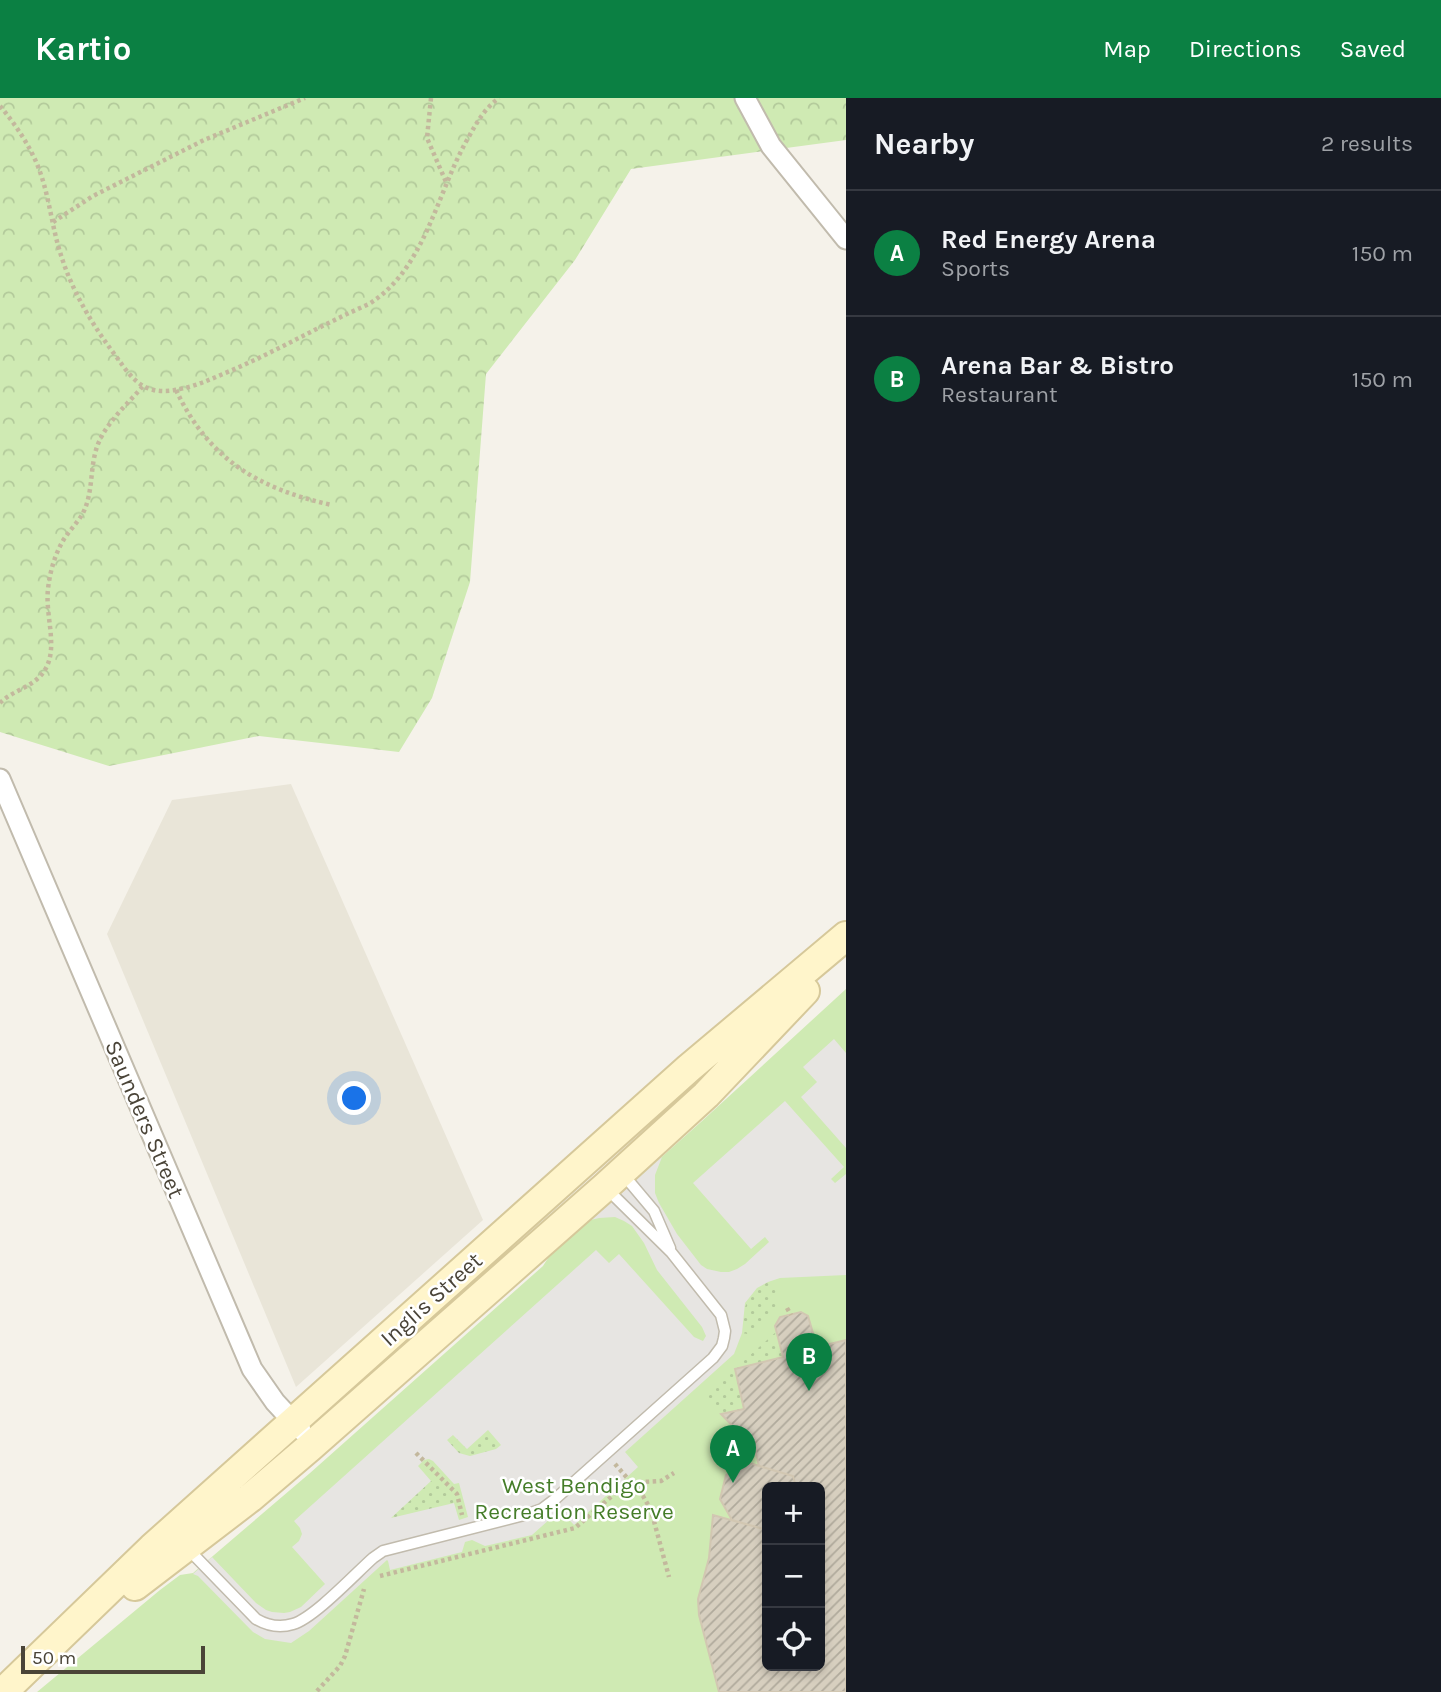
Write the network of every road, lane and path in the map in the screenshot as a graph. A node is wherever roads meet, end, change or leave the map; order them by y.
1 (305, 98) edge
2 (431, 98) edge
3 (490, 98) edge
4 (499, 98) edge
5 (745, 98) edge
6 (0, 106) edge
7 (489, 106) junction
8 (446, 182) junction
9 (52, 222) junction
10 (846, 239) edge
11 (143, 386) junction
12 (176, 390) junction
13 (332, 505) dead end
14 (0, 703) edge
15 (0, 779) edge
16 (846, 936) edge
17 (846, 948) edge
18 (591, 1157) junction
19 (613, 1180) junction
20 (671, 1252) junction
21 (787, 1308) dead end
22 (790, 1315) dead end
23 (293, 1422) junction
24 (314, 1444) junction
25 (416, 1453) dead end
26 (605, 1453) junction
27 (674, 1473) dead end
28 (634, 1486) junction
29 (463, 1519) dead end
30 (186, 1547) junction
31 (374, 1577) dead end
32 (670, 1577) dead end
33 (367, 1583) dead end
34 (25, 1672) junction
35 (317, 1691) edge
36 (2, 1692) edge

1 - 9 path
2 - 8 path
3 - 7 path
4 - 7 path
5 - 10 street
6 - 9 path
7 - 8 path
8 - 12 path
9 - 11 path
11 - 12 path
11 - 14 path
12 - 13 path
15 - 23 street, Saunders Street
16 - 18 main road, Inglis Street
17 - 19 main road, Inglis Street
18 - 19 main road
18 - 23 main road, Inglis Street
19 - 20 lane
19 - 20 lane
19 - 24 main road, Inglis Street
20 - 26 lane
21 - 22 path
23 - 24 street, Saunders Street
23 - 34 main road, Inglis Street
24 - 30 main road, Inglis Street
25 - 29 path
26 - 28 path
26 - 30 lane
27 - 28 path
28 - 31 path
28 - 32 path
30 - 34 main road, Inglis Street
33 - 35 path
34 - 36 main road, Inglis Street

